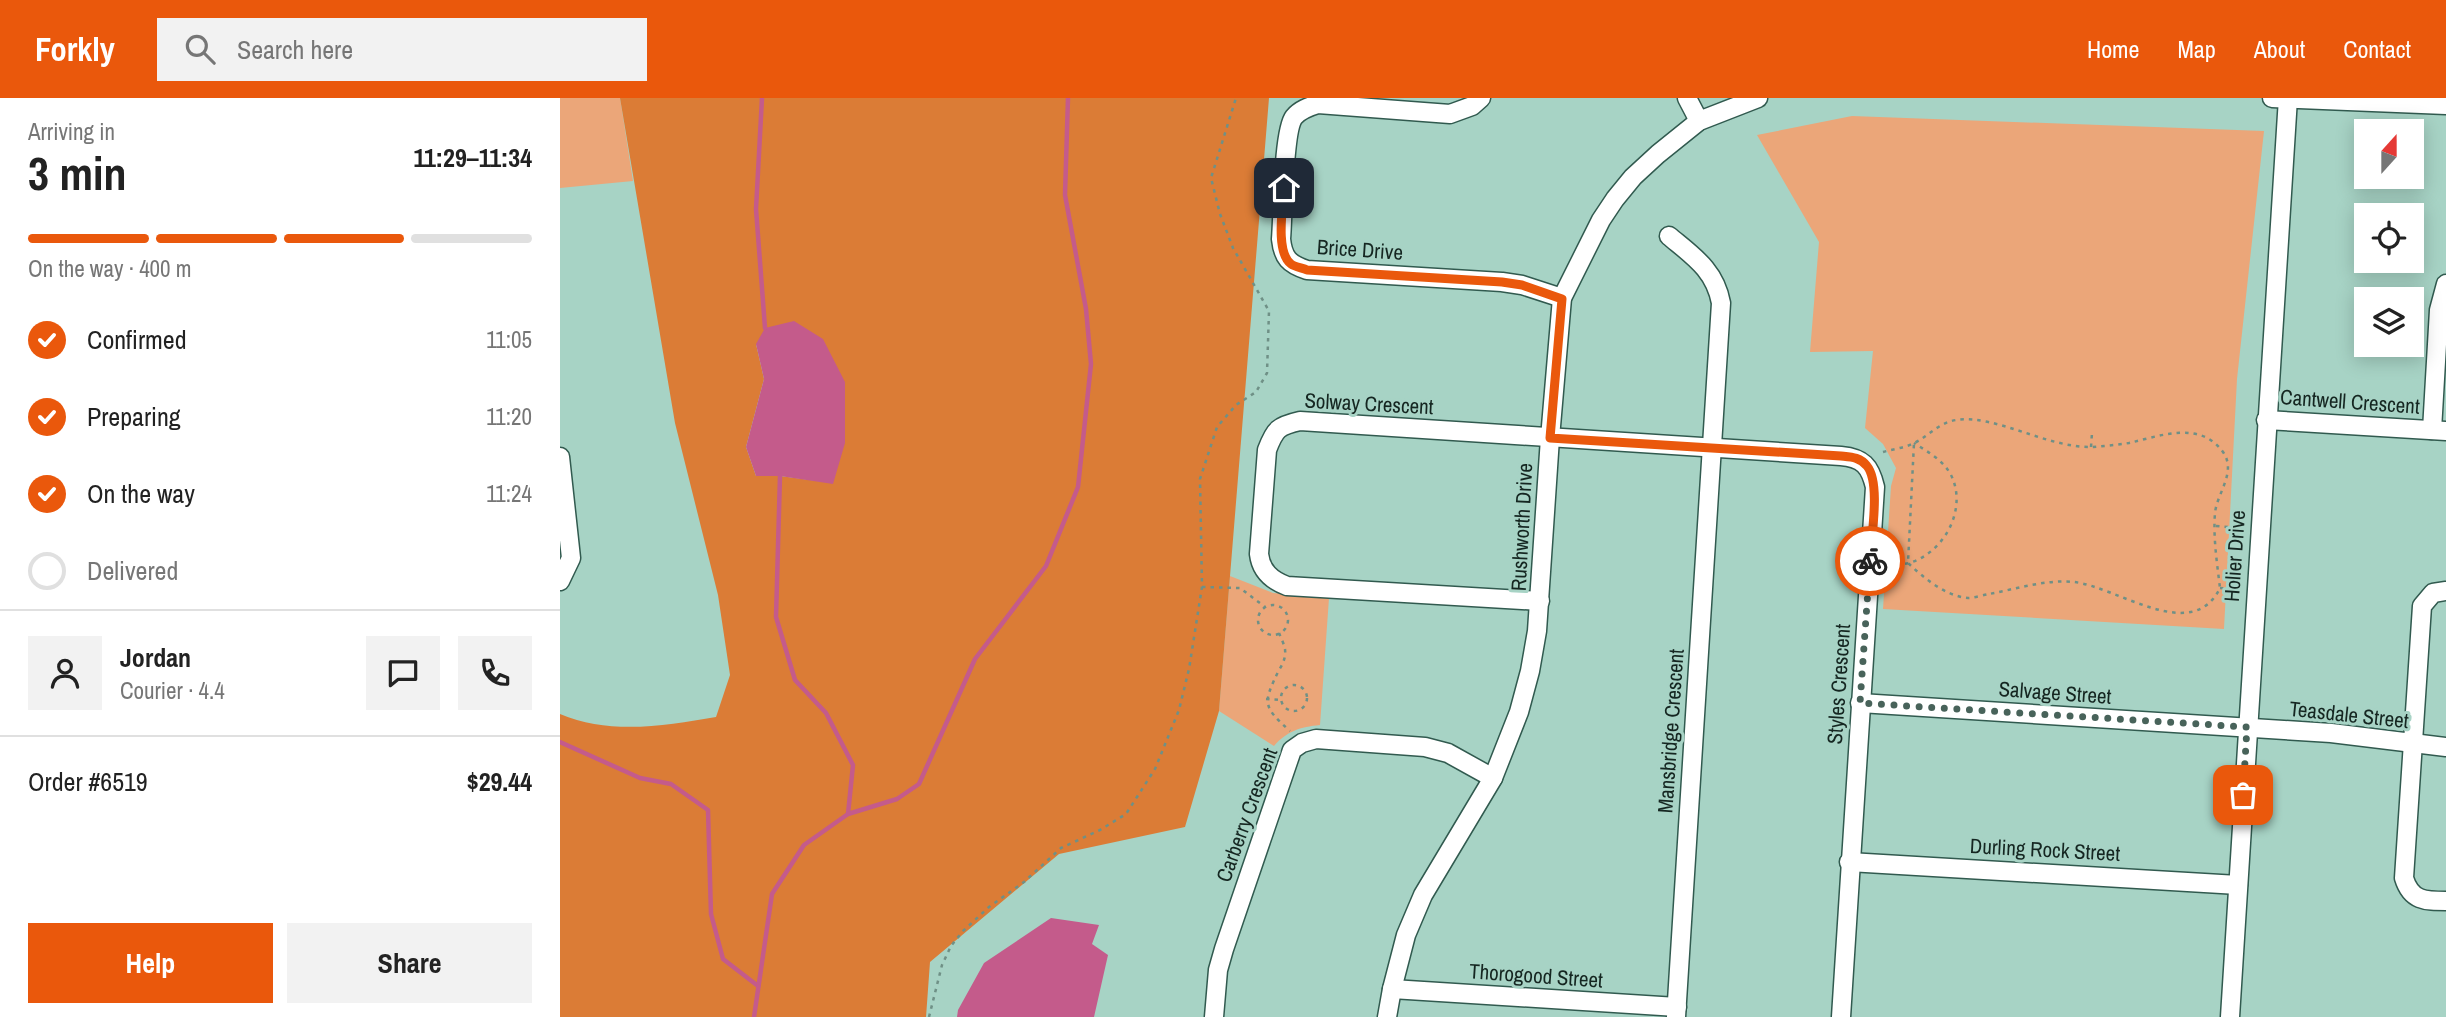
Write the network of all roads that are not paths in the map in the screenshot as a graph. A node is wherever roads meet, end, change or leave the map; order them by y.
1 (1482, 98) edge
2 (1687, 98) edge
3 (1758, 98) edge
4 (2272, 98) edge
5 (2288, 98) edge
6 (2446, 105) edge
7 (1699, 121) junction
8 (1669, 236) dead end
9 (2446, 284) edge
10 (1562, 299) junction
11 (2266, 420) junction
12 (2439, 431) edge
13 (1550, 438) junction
14 (1712, 448) junction
15 (560, 457) edge
16 (560, 581) edge
17 (2446, 591) edge
18 (1540, 601) junction
19 (1860, 703) junction
20 (2247, 727) junction
21 (2413, 745) junction
22 (2446, 747) edge
23 (1493, 778) junction
24 (1849, 862) junction
25 (2238, 885) junction
26 (2446, 901) edge
27 (1392, 989) junction
28 (1676, 1012) edge
29 (1214, 1017) edge
30 (1387, 1017) edge
31 (1841, 1017) edge
32 (2230, 1017) edge

1 - 10 street, Brice Drive
2 - 7 street
3 - 7 street, Rushworth Drive
4 - 5 street
5 - 6 street
5 - 11 street, Holier Drive
7 - 10 street, Rushworth Drive
8 - 14 street, Mansbridge Crescent
9 - 12 street, Cantwell Crescent
10 - 13 street, Rushworth Drive
11 - 12 street, Cantwell Crescent
11 - 20 street, Holier Drive
13 - 14 street, Styles Crescent
13 - 18 street, Rushworth Drive
13 - 18 street, Solway Crescent
14 - 19 street, Styles Crescent
14 - 28 street, Mansbridge Crescent
15 - 16 street
17 - 21 street
18 - 23 street, Rushworth Drive
19 - 20 street, Salvage Street
19 - 24 street, Styles Crescent
20 - 21 street, Teasdale Street
20 - 25 street, Holier Drive
21 - 22 street, Teasdale Street
21 - 26 street
23 - 27 street, Rushworth Drive
23 - 29 street, Carberry Crescent
24 - 25 street, Durling Rock Street
24 - 31 street, Styles Crescent
25 - 32 street, Holier Drive
27 - 28 street, Thorogood Street
27 - 30 street, Rushworth Drive

